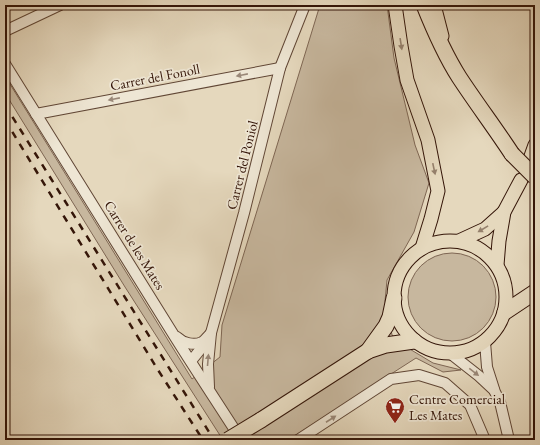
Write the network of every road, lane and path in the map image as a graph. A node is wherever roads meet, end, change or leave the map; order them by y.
1 (60, 5) edge
2 (305, 5) edge
3 (395, 5) edge
4 (424, 5) edge
5 (434, 5) edge
6 (5, 31) edge
7 (445, 51) junction
8 (5, 64) edge
9 (280, 68) junction
10 (36, 114) junction
11 (535, 145) edge
12 (530, 159) dead end
13 (528, 178) edge
14 (504, 212) junction
15 (459, 241) junction
16 (422, 248) junction
17 (497, 265) junction
18 (535, 292) edge
19 (394, 298) junction
20 (505, 312) junction
21 (171, 330) junction
22 (212, 333) junction
23 (414, 341) junction
24 (485, 342) junction
25 (368, 351) junction
26 (451, 354) junction
27 (191, 361) junction
28 (209, 388) junction
29 (495, 392) junction
30 (228, 440) edge
31 (241, 440) edge
32 (298, 440) edge
33 (485, 440) edge
34 (509, 440) edge

1 - 6 street
2 - 9 street, Carrer del Poniol
3 -> 16 main road
4 - 7 highway
5 - 7 main road
7 - 13 highway, bridge
8 - 10 street, Carrer de les Mates
9 -> 10 street, Carrer del Fonoll
9 - 22 street, Carrer del Poniol
10 - 21 street, Carrer de les Mates
11 - 12 main road
13 - 14 main road
14 -> 15 main road
14 - 17 main road
15 - 16 main road
15 - 17 main road
16 - 19 main road
17 - 20 main road
18 - 20 highway
19 - 23 main road
19 - 25 highway
20 - 24 main road
21 - 22 street
21 - 27 street, Carrer de les Mates
22 - 27 street, Carrer del Poniol
28 -> 22 street, Carrer del Poniol
23 - 25 highway
23 - 26 main road
24 - 26 main road
24 - 29 street
25 - 30 highway, bridge
26 -> 29 street
27 - 28 street, Carrer de les Mates
28 - 31 street, Carrer de les Mates
29 - 34 street
32 -> 33 street

